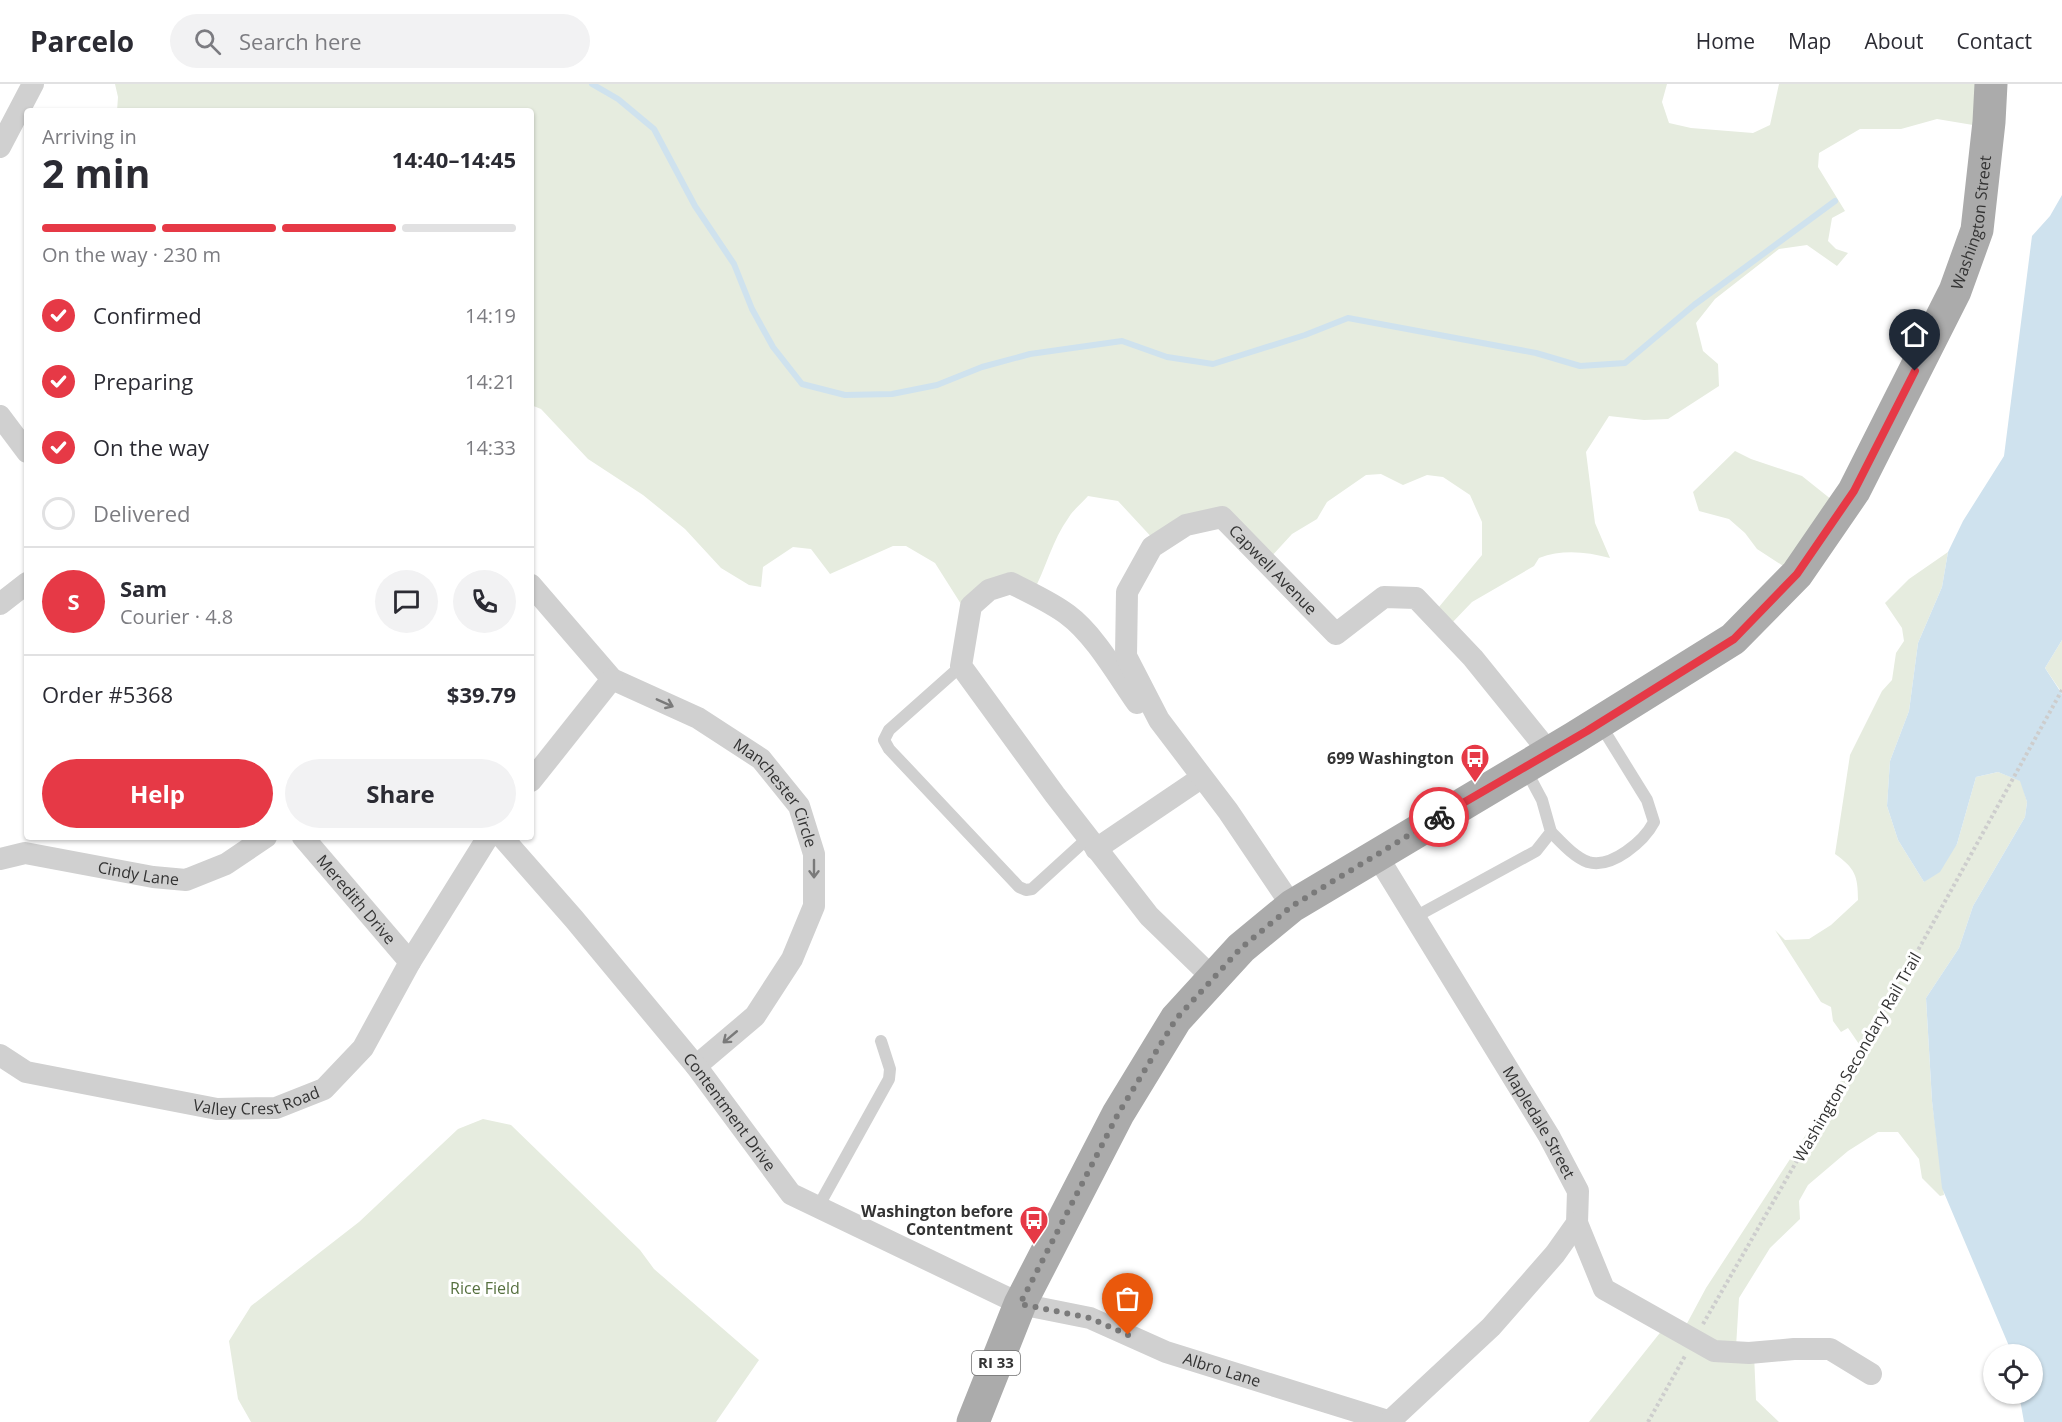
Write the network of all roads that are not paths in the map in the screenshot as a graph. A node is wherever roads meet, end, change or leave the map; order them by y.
1 (33, 84) edge
2 (1991, 84) edge
3 (0, 147) edge
4 (0, 416) edge
5 (24, 449) edge
6 (24, 585) edge
7 (534, 588) edge
8 (0, 604) edge
9 (961, 666) junction
10 (612, 679) junction
11 (1159, 720) junction
12 (1599, 723) junction
13 (1537, 760) junction
14 (534, 777) edge
15 (1201, 778) junction
16 (1551, 832) junction
17 (262, 840) edge
18 (306, 840) edge
19 (486, 840) edge
20 (505, 840) edge
21 (1092, 843) junction
22 (1376, 855) junction
23 (0, 859) edge
24 (1292, 906) junction
25 (1415, 917) junction
26 (410, 962) junction
27 (1214, 979) junction
28 (881, 1041) dead end
29 (0, 1055) edge
30 (696, 1066) junction
31 (818, 1207) junction
32 (1577, 1223) junction
33 (1020, 1304) junction
34 (1871, 1374) dead end
35 (1391, 1421) edge
36 (973, 1422) edge

1 - 3 street
2 - 12 main road, Washington Street / RI 33
4 - 5 street
6 - 8 street
7 - 10 street, Manchester Circle
9 - 11 street
9 - 21 street
9 - 21 lane
10 - 14 street
10 -> 30 street, Manchester Circle
11 - 13 street, Capwell Avenue
11 - 15 street, Capwell Avenue
12 - 13 main road, Washington Street / RI 33
12 - 16 lane
13 - 16 lane
13 - 22 main road, Washington Street / RI 33
15 - 21 street
15 - 24 street, Capwell Avenue
16 - 25 lane
17 - 23 street, Cindy Lane
18 - 26 street, Meredith Drive
19 - 26 street, Valley Crest Road
20 - 30 street, Contentment Drive
21 - 27 street
22 - 24 main road, Washington Street / RI 33
22 - 25 street, Mapledale Street
24 - 27 main road, Washington Street / RI 33
25 - 32 street, Mapledale Street
26 - 29 street, Valley Crest Road
27 - 33 main road, Washington Street / RI 33
28 - 31 lane
30 - 31 street, Contentment Drive
31 - 33 street, Contentment Drive
32 - 34 street
32 - 35 street
33 - 35 street, Albro Lane
33 - 36 main road, Washington Street / RI 33

